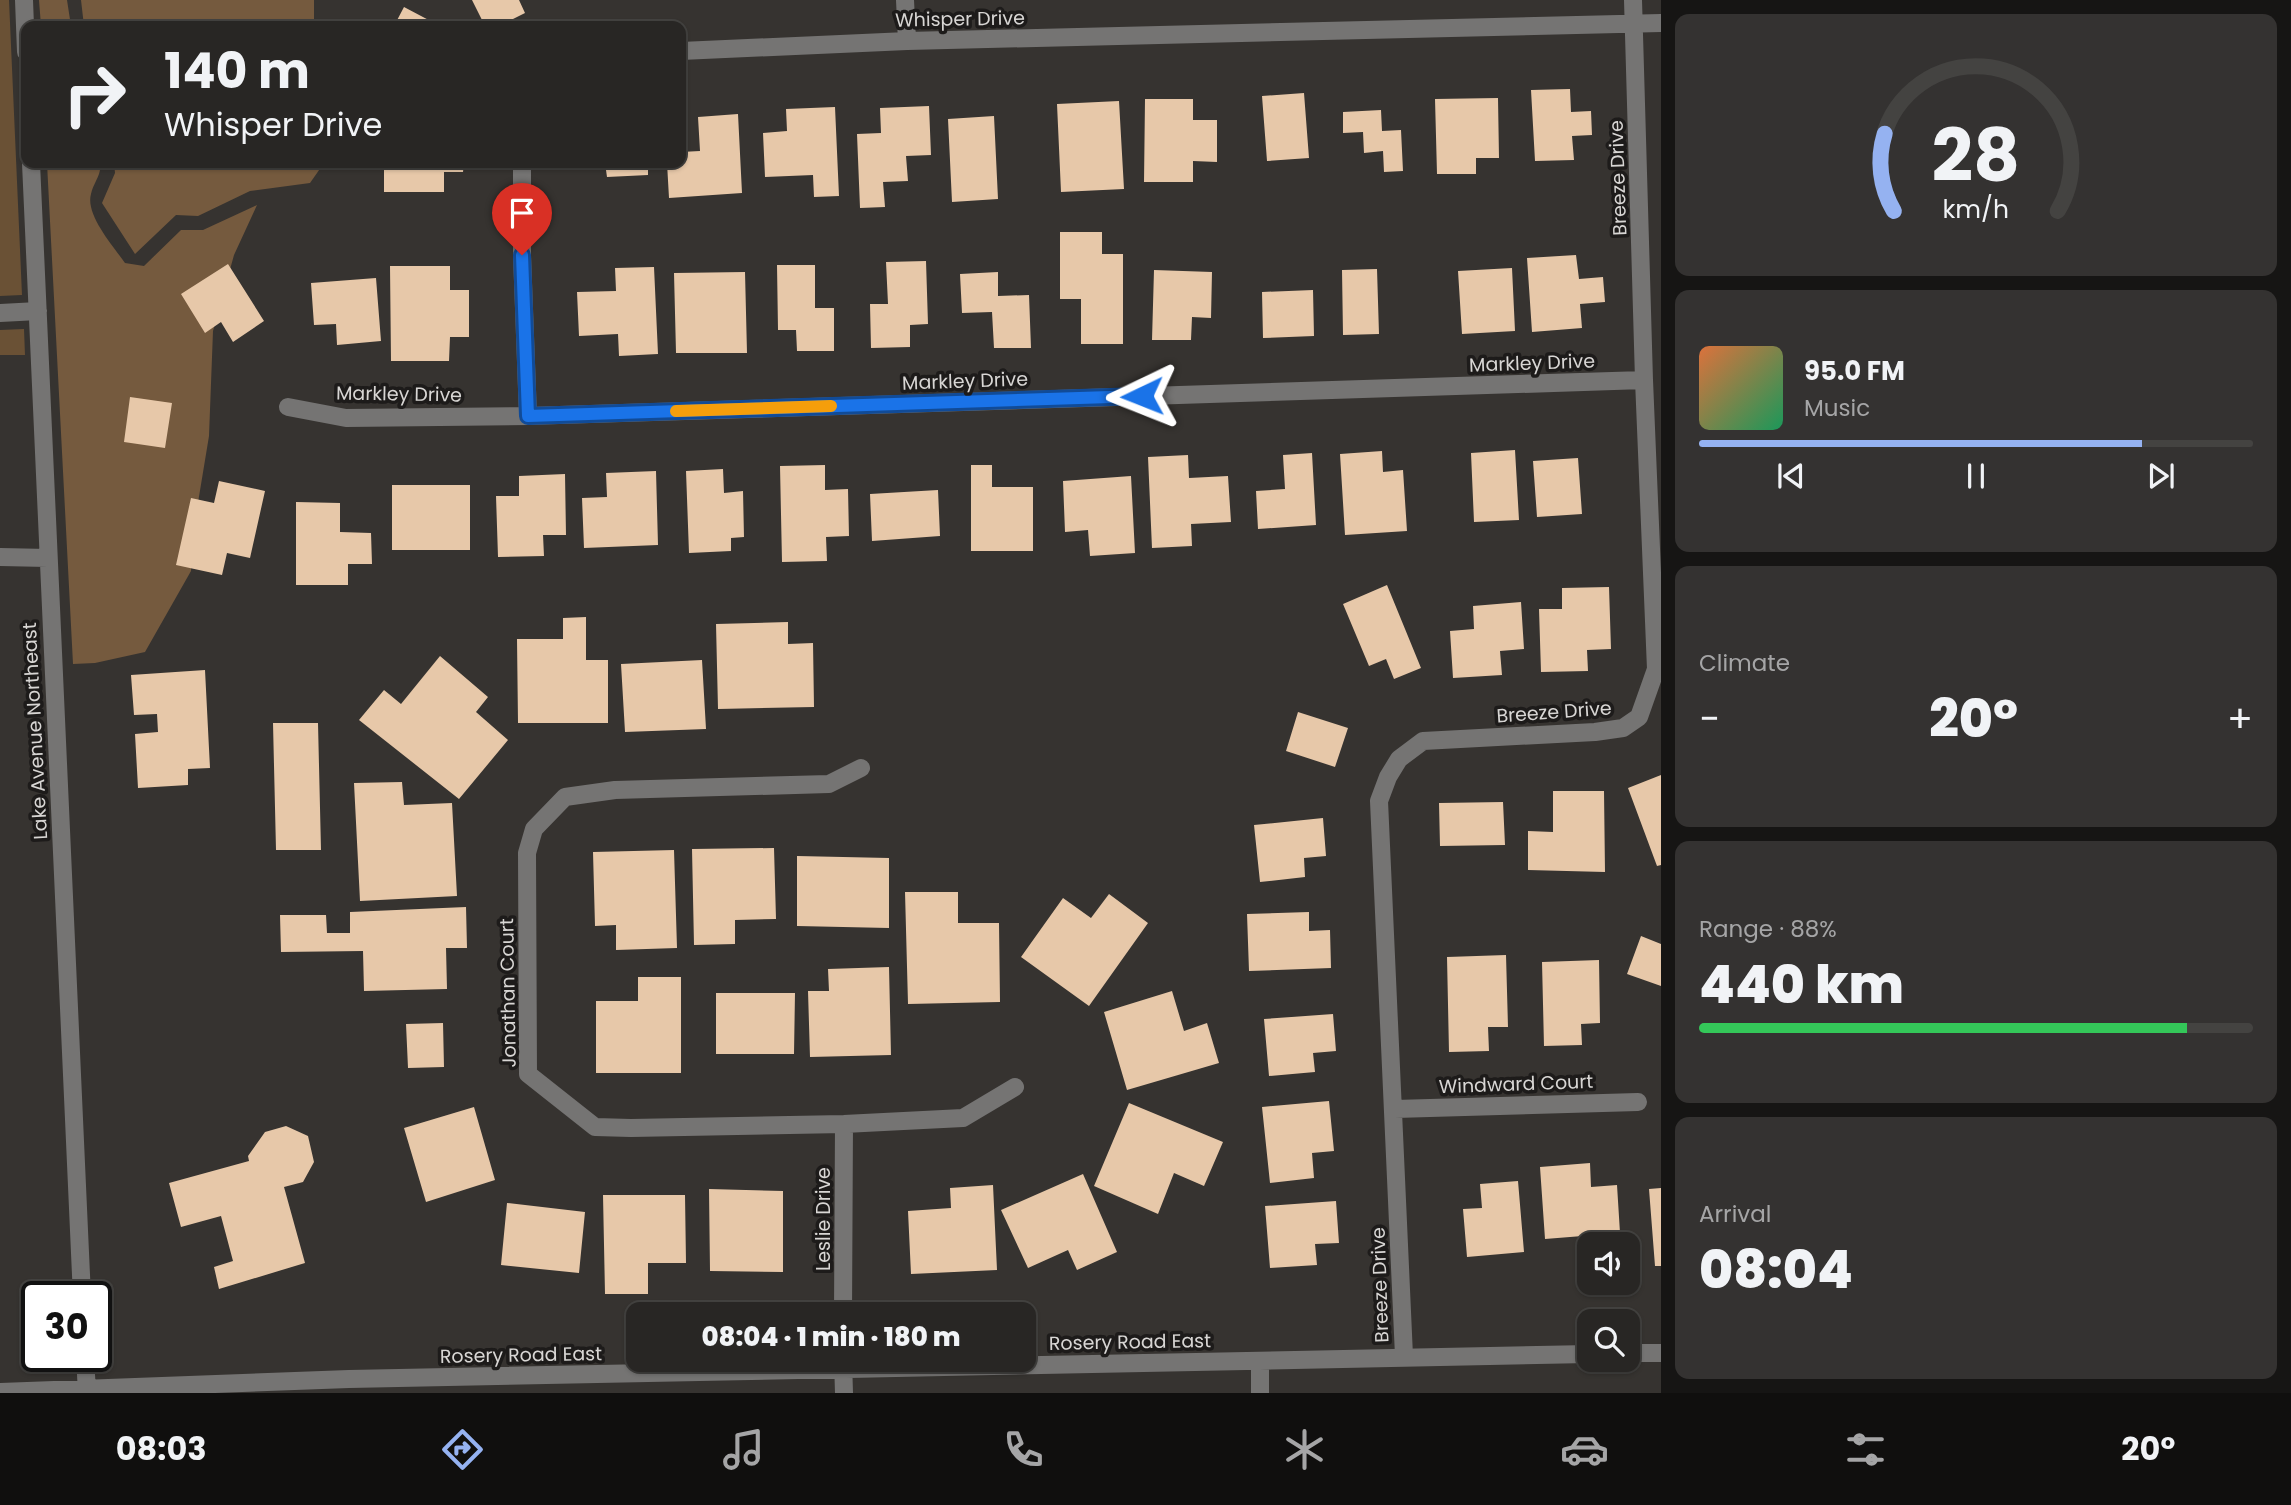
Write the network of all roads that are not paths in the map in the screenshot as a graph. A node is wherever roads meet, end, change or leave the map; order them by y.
1 (24, 0) edge
2 (905, 0) edge
3 (1633, 0) edge
4 (25, 21) edge
5 (1661, 23) edge
6 (1634, 24) junction
7 (907, 41) junction
8 (686, 51) edge
9 (31, 168) edge
10 (522, 168) edge
11 (38, 311) junction
12 (0, 313) edge
13 (1644, 380) junction
14 (288, 407) dead end
15 (528, 416) junction
16 (0, 557) edge
17 (48, 558) junction
18 (861, 768) dead end
19 (1015, 1087) dead end
20 (1638, 1102) dead end
21 (1395, 1109) junction
22 (844, 1124) junction
23 (81, 1281) edge
24 (843, 1302) edge
25 (1640, 1353) edge
26 (1661, 1353) edge
27 (1577, 1354) edge
28 (1404, 1356) junction
29 (1260, 1360) junction
30 (1036, 1363) edge
31 (626, 1371) edge
32 (86, 1372) edge
33 (843, 1372) edge
34 (0, 1392) edge
35 (87, 1392) edge
36 (844, 1393) edge
37 (1260, 1393) edge

1 - 4 street
2 - 7 street
3 - 6 street, Breeze Drive
5 - 6 street, Whisper Drive
6 - 7 street, Whisper Drive
6 - 13 street, Breeze Drive
7 - 8 street, Whisper Drive
9 - 11 street, Lake Avenue Northeast
10 - 15 street
11 - 12 street
11 - 17 street, Lake Avenue Northeast
13 - 15 street, Markley Drive
13 - 21 street, Breeze Drive
14 - 15 street, Markley Drive
16 - 17 street
17 - 23 street, Lake Avenue Northeast
18 - 22 street, Jonathan Court
19 - 22 street, Jonathan Court
20 - 21 street, Windward Court
21 - 28 street, Breeze Drive
22 - 24 street, Leslie Drive
25 - 26 street
27 - 28 street, Rosery Road East
28 - 29 street, Rosery Road East
29 - 30 street, Rosery Road East
29 - 37 street
31 - 35 street, Rosery Road East
32 - 35 street
33 - 36 street
34 - 35 street, Rosery Road East

